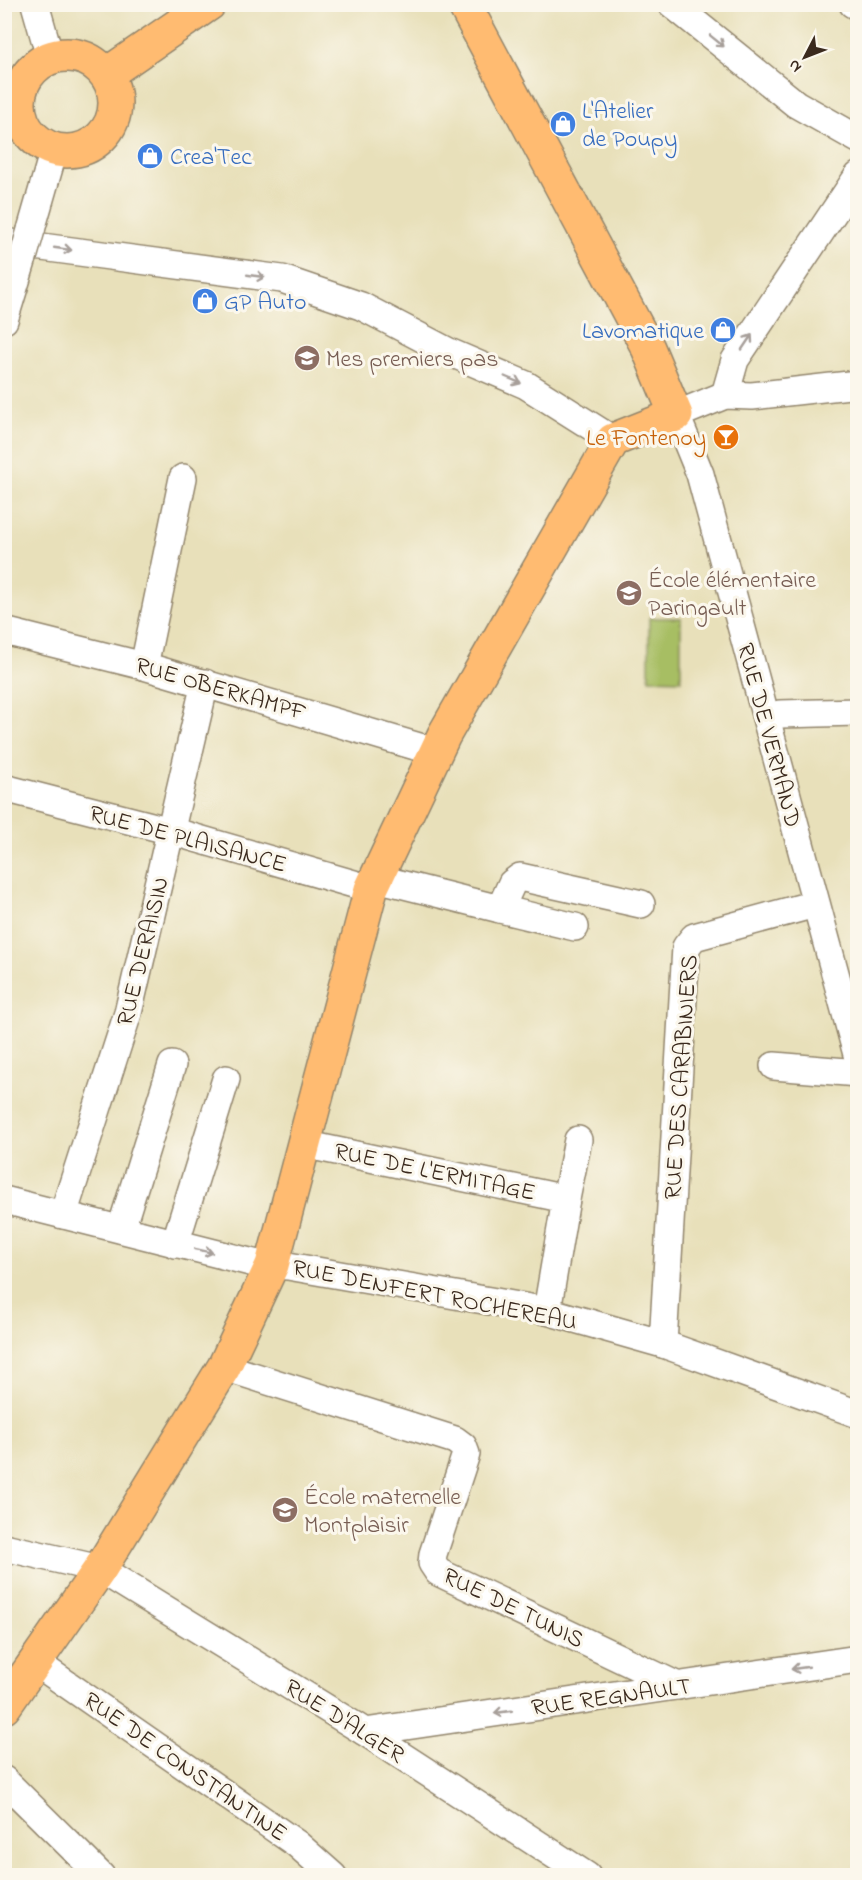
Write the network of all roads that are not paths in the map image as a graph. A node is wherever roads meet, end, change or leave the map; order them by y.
1 (35, 4) edge
2 (209, 4) edge
3 (464, 4) edge
4 (672, 4) edge
5 (854, 4) edge
6 (858, 7) edge
7 (50, 57) junction
8 (107, 74) junction
9 (12, 102) edge
10 (858, 139) edge
11 (54, 150) junction
12 (858, 176) edge
13 (14, 250) edge
14 (4, 320) edge
15 (858, 384) edge
16 (725, 395) junction
17 (676, 416) junction
18 (613, 440) junction
19 (183, 478) dead end
20 (4, 632) edge
21 (144, 666) junction
22 (205, 683) junction
23 (858, 712) edge
24 (768, 719) junction
25 (436, 752) junction
26 (4, 788) edge
27 (171, 831) junction
28 (374, 884) junction
29 (641, 904) dead end
30 (815, 904) junction
31 (500, 909) junction
32 (575, 927) dead end
33 (858, 1058) edge
34 (172, 1065) dead end
35 (774, 1066) dead end
36 (858, 1072) edge
37 (226, 1079) dead end
38 (578, 1140) dead end
39 (303, 1144) junction
40 (566, 1199) junction
41 (4, 1200) edge
42 (63, 1215) junction
43 (121, 1229) junction
44 (175, 1244) junction
45 (272, 1265) junction
46 (547, 1311) junction
47 (663, 1344) junction
48 (224, 1366) junction
49 (858, 1414) edge
50 (4, 1547) edge
51 (100, 1569) junction
52 (858, 1659) edge
53 (35, 1662) junction
54 (678, 1686) junction
55 (4, 1707) edge
56 (365, 1732) junction
57 (4, 1780) edge
58 (101, 1875) edge
59 (333, 1875) edge
60 (587, 1875) edge

1 - 7 street
2 - 8 main road
3 - 17 main road
4 -> 10 street
5 - 6 street
7 - 8 main road
7 - 9 main road
8 - 11 main road
9 - 11 main road
11 - 13 street, bridge
16 -> 12 street
13 - 14 street
13 -> 18 street
15 - 16 street
16 - 17 street
17 - 18 main road
17 - 24 street, RUE DE VERMAND
18 - 25 main road
19 - 21 street
20 - 21 street, RUE OBERKAMPF
21 - 22 street, RUE OBERKAMPF
22 - 25 street, RUE OBERKAMPF
22 - 27 street, RUE DERAISIN
23 - 24 street
24 - 30 street, RUE DE VERMAND
25 - 28 main road
26 - 27 street, RUE DE PLAISANCE
27 - 28 street, RUE DE PLAISANCE
27 - 42 street, RUE DERAISIN
28 - 31 street, RUE DE PLAISANCE
28 - 39 main road
29 - 31 street
30 - 33 street, RUE DE VERMAND
30 - 47 street, RUE DES CARABINIERS
31 - 32 street, RUE DE PLAISANCE
34 - 43 street
35 - 36 street
37 - 44 street
38 - 40 street, RUE DE L'ERMITAGE
39 - 40 street, RUE DE L'ERMITAGE
39 - 45 main road
40 - 46 street, RUE DE L'ERMITAGE
41 - 42 street, RUE DENFERT ROCHEREAU
42 - 43 street, RUE DENFERT ROCHEREAU
43 - 44 street, RUE DENFERT ROCHEREAU
44 -> 45 street, RUE DENFERT ROCHEREAU
45 - 46 street, RUE DENFERT ROCHEREAU
45 - 48 main road
46 - 47 street, RUE DENFERT ROCHEREAU
47 - 49 street, RUE DENFERT ROCHEREAU
48 - 51 main road
48 - 54 street, RUE DE TUNIS
50 - 51 street, RUE D'ALGER
51 - 53 main road
51 - 56 street, RUE D'ALGER
52 -> 54 street, RUE REGNAULT
53 - 55 main road
53 - 59 street, RUE DE CONSTANTINE
54 -> 56 street, RUE REGNAULT
56 - 60 street, RUE D'ALGER
57 - 58 street

